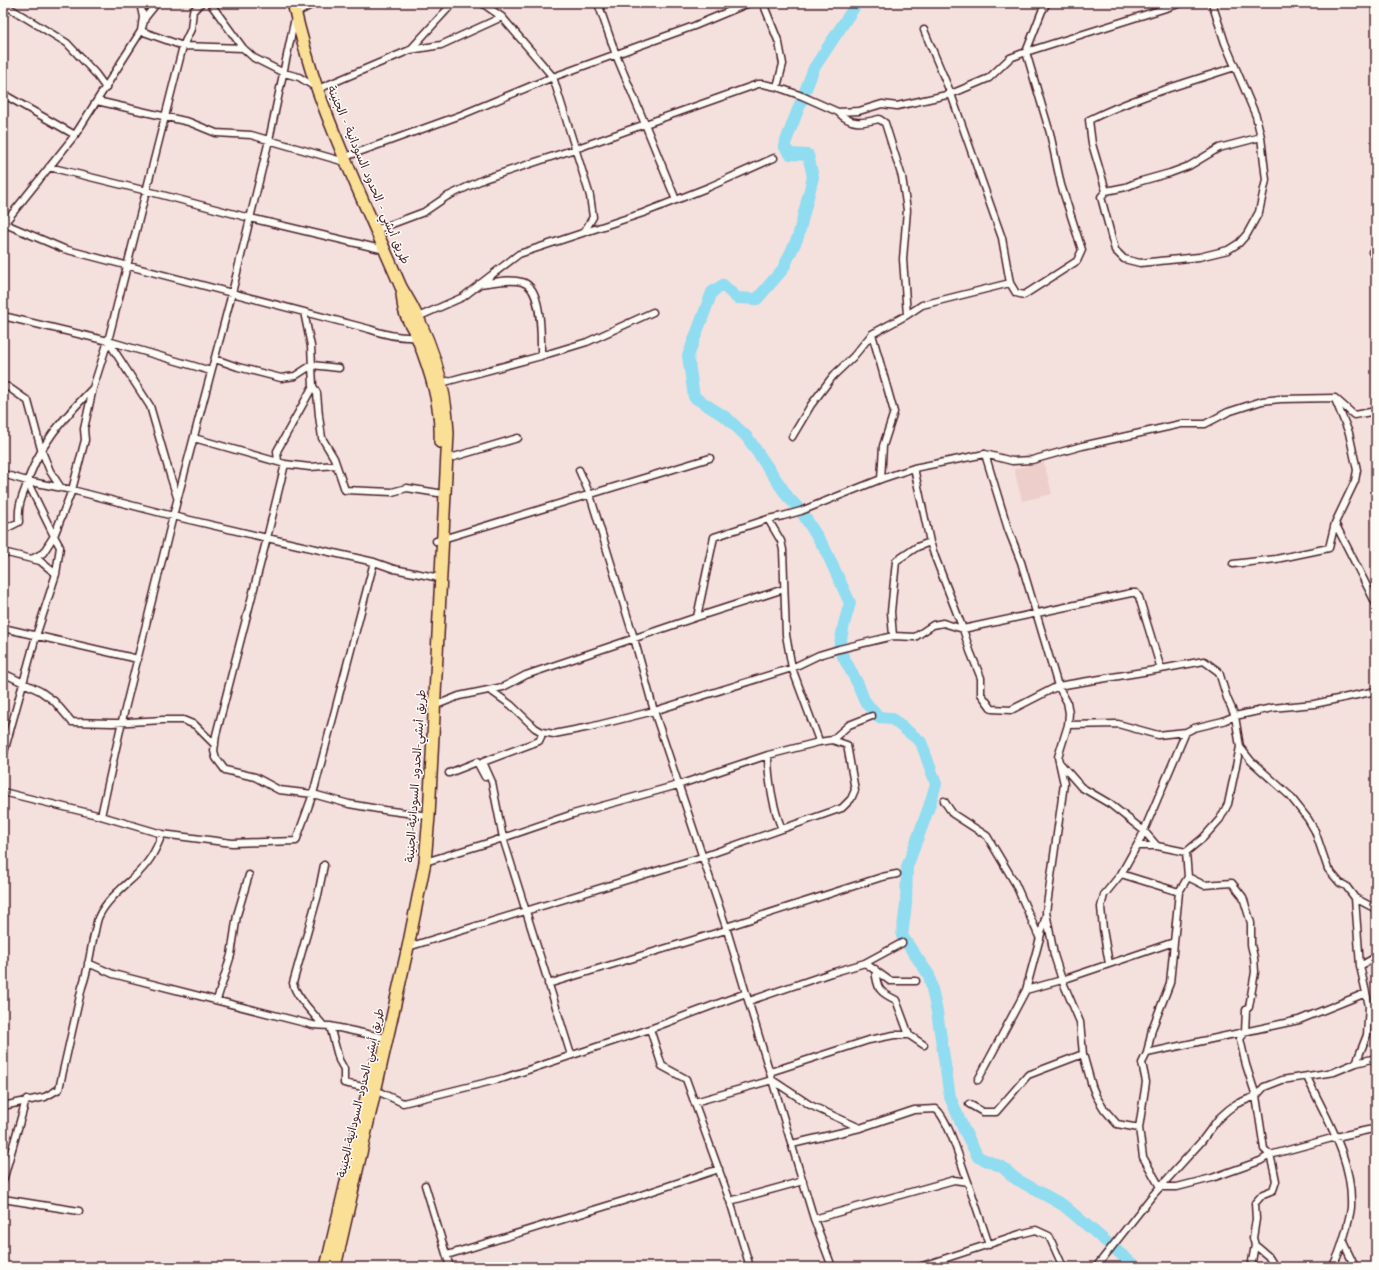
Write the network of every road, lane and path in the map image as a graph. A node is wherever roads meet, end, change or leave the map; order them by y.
1 (140, 3) edge
2 (157, 3) edge
3 (201, 3) edge
4 (210, 3) edge
5 (315, 3) edge
6 (453, 3) edge
7 (482, 3) edge
8 (598, 3) edge
9 (749, 3) edge
10 (763, 3) edge
11 (1047, 3) edge
12 (1182, 3) edge
13 (1212, 3) edge
14 (3, 4) edge
15 (295, 8) edge
16 (502, 17) junction
17 (924, 30) dead end
18 (141, 31) junction
19 (183, 46) junction
20 (243, 48) junction
21 (410, 50) junction
22 (1026, 52) junction
23 (616, 55) junction
24 (1235, 67) junction
25 (284, 73) junction
26 (553, 77) junction
27 (777, 87) junction
28 (106, 88) junction
29 (318, 89) junction
30 (3, 94) edge
31 (951, 94) junction
32 (98, 101) junction
33 (838, 112) junction
34 (164, 117) junction
35 (646, 124) junction
36 (75, 135) junction
37 (1261, 137) junction
38 (269, 140) junction
39 (575, 149) junction
40 (774, 158) dead end
41 (346, 160) junction
42 (49, 167) junction
43 (147, 191) junction
44 (1106, 191) junction
45 (676, 200) junction
46 (250, 218) junction
47 (3, 224) edge
48 (376, 230) junction
49 (584, 232) junction
50 (385, 250) junction
51 (1372, 252) dead end
52 (1376, 258) edge
53 (127, 265) junction
54 (1010, 283) junction
55 (478, 284) junction
56 (400, 287) junction
57 (232, 293) junction
58 (304, 312) junction
59 (653, 312) dead end
60 (907, 315) junction
61 (3, 316) edge
62 (418, 317) junction
63 (872, 334) junction
64 (422, 337) junction
65 (108, 341) junction
66 (541, 356) junction
67 (215, 359) junction
68 (312, 365) junction
69 (339, 368) dead end
70 (211, 371) junction
71 (438, 384) junction
72 (3, 386) edge
73 (314, 386) junction
74 (93, 388) junction
75 (1335, 398) junction
76 (1376, 411) edge
77 (792, 437) dead end
78 (194, 438) junction
79 (518, 438) dead end
80 (42, 449) junction
81 (985, 454) junction
82 (710, 458) dead end
83 (447, 459) junction
84 (278, 462) junction
85 (285, 464) junction
86 (336, 466) junction
87 (914, 468) junction
88 (580, 470) dead end
89 (3, 474) edge
90 (881, 479) junction
91 (27, 481) junction
92 (61, 488) junction
93 (72, 490) junction
94 (438, 493) junction
95 (590, 495) junction
96 (178, 497) junction
97 (173, 516) junction
98 (768, 519) junction
99 (1335, 523) junction
100 (3, 530) edge
101 (54, 536) junction
102 (267, 538) junction
103 (439, 540) junction
104 (930, 542) junction
105 (3, 552) edge
106 (32, 559) junction
107 (374, 562) junction
108 (1233, 564) dead end
109 (56, 574) junction
110 (435, 577) junction
111 (784, 589) junction
112 (1376, 604) edge
113 (1036, 614) junction
114 (697, 617) junction
115 (3, 628) edge
116 (963, 629) junction
117 (36, 636) junction
118 (893, 636) junction
119 (634, 638) junction
120 (138, 659) junction
121 (792, 668) junction
122 (1161, 669) junction
123 (3, 672) edge
124 (23, 683) junction
125 (1058, 686) junction
126 (490, 690) junction
127 (1376, 691) edge
128 (434, 706) junction
129 (654, 710) junction
130 (872, 716) dead end
131 (1235, 716) junction
132 (122, 721) junction
133 (1068, 725) junction
134 (542, 732) junction
135 (1186, 732) junction
136 (818, 738) dead end
137 (832, 740) junction
138 (215, 745) junction
139 (1240, 747) junction
140 (768, 755) junction
141 (3, 756) edge
142 (428, 758) junction
143 (1059, 762) junction
144 (450, 773) dead end
145 (678, 785) junction
146 (3, 792) edge
147 (313, 794) junction
148 (944, 801) dead end
149 (497, 807) junction
150 (426, 815) junction
151 (101, 816) junction
152 (782, 829) junction
153 (1144, 831) junction
154 (162, 834) junction
155 (503, 838) junction
156 (1137, 846) junction
157 (1157, 846) junction
158 (1186, 852) junction
159 (702, 857) junction
160 (425, 862) junction
161 (324, 865) dead end
162 (897, 874) dead end
163 (1121, 874) junction
164 (249, 875) dead end
165 (1188, 877) junction
166 (416, 892) junction
167 (1178, 892) junction
168 (1355, 898) junction
169 (1376, 909) edge
170 (526, 912) junction
171 (1046, 912) junction
172 (726, 928) junction
173 (1040, 939) junction
174 (1174, 942) junction
175 (902, 943) dead end
176 (408, 947) junction
177 (1376, 957) edge
178 (88, 963) junction
179 (865, 963) junction
180 (1109, 964) junction
181 (1360, 966) junction
182 (875, 969) junction
183 (1062, 980) junction
184 (916, 981) dead end
185 (548, 984) junction
186 (1026, 990) junction
187 (746, 993) junction
188 (1366, 993) junction
189 (216, 1000) junction
190 (748, 1001) junction
191 (323, 1025) junction
192 (330, 1026) junction
193 (650, 1029) junction
194 (1245, 1032) junction
195 (909, 1035) junction
196 (381, 1037) junction
197 (924, 1045) dead end
198 (1147, 1053) junction
199 (1083, 1054) junction
200 (571, 1056) junction
201 (1376, 1058) edge
202 (1356, 1063) junction
203 (770, 1072) junction
204 (1307, 1077) junction
205 (772, 1080) junction
206 (978, 1080) dead end
207 (372, 1089) junction
208 (1256, 1096) junction
209 (26, 1100) junction
210 (695, 1102) junction
211 (969, 1104) dead end
212 (3, 1106) edge
213 (860, 1128) junction
214 (1139, 1128) junction
215 (1376, 1129) edge
216 (1336, 1137) junction
217 (792, 1144) junction
218 (1270, 1155) junction
219 (719, 1170) junction
220 (3, 1181) edge
221 (803, 1181) junction
222 (968, 1182) junction
223 (425, 1185) dead end
224 (1160, 1188) junction
225 (3, 1199) edge
226 (730, 1201) junction
227 (79, 1211) dead end
228 (814, 1219) junction
229 (1343, 1242) junction
230 (988, 1245) junction
231 (1255, 1245) junction
232 (446, 1255) junction
233 (326, 1267) edge
234 (335, 1267) edge
235 (450, 1267) edge
236 (750, 1267) edge
237 (832, 1267) edge
238 (919, 1267) edge
239 (1063, 1267) edge
240 (1096, 1267) edge
241 (1251, 1267) edge
242 (1275, 1267) edge
243 (1332, 1267) edge
244 (1355, 1267) edge

1 - 18 street
2 - 18 street
3 - 19 street
4 - 20 street
5 - 15 street
6 - 21 street
7 - 16 street
8 - 23 street
9 - 23 street
10 - 27 street
11 - 22 street
12 - 22 street
13 - 24 street
14 - 28 street
15 - 25 street
15 - 29 highway, طريق أبشي - الحدود السودانية - الجنينة
16 - 21 street
16 - 26 street
17 - 31 street
18 - 19 street
18 - 28 street
19 - 20 street
19 - 34 street
20 - 25 street
21 - 29 street
22 - 31 street
22 - 54 street
23 - 26 street
23 - 35 street
24 - 37 street
24 - 44 street
25 - 29 street
25 - 38 street
26 - 39 street
26 - 41 street
27 - 33 street
27 - 35 street
28 - 32 street
29 - 41 highway, طريق أبشي - الحدود السودانية - الجنينة
30 - 36 street
31 - 33 street
31 - 54 street
32 - 34 street
32 - 36 street
33 - 60 street
34 - 38 street
34 - 43 street
35 - 39 street
35 - 45 street
36 - 42 street
37 - 44 street
37 - 44 street
38 - 41 street
38 - 46 street
39 - 48 street
39 - 49 street
40 - 45 street
41 - 48 highway, طريق أبشي - الحدود السودانية - الجنينة
42 - 43 street
42 - 47 street
43 - 46 street
43 - 53 street
45 - 49 street
46 - 50 street
46 - 57 street
47 - 53 street
48 - 50 highway, طريق أبشي - الحدود السودانية - الجنينة
49 - 55 street
50 - 56 highway, طريق أبشي - الحدود السودانية - الجنينة
51 - 52 street
53 - 57 street
53 - 65 street
54 - 60 street
55 - 62 street
55 - 66 street
56 - 62 highway, طريق أبشي-الحدود السودانية-الجنينة
56 - 64 highway
57 - 58 street
57 - 67 street
58 - 64 street
58 - 68 street
59 - 66 street
60 - 63 street
61 - 65 street
62 - 64 highway, طريق أبشي-الحدود السودانية-الجنينة
63 - 77 street
63 - 90 street
64 - 71 highway, طريق أبشي-الحدود السودانية-الجنينة
65 - 70 street
65 - 74 street
65 - 96 street
66 - 71 street
67 - 68 street
67 - 70 street
68 - 69 street
68 - 73 street
70 - 78 street
71 - 83 highway, طريق أبشي-الحدود السودانية-الجنينة
71 - 94 highway
72 - 80 street
73 - 84 street
73 - 86 street
74 - 80 street
74 - 93 street
75 - 76 street
75 - 81 street
75 - 99 street
78 - 84 street
78 - 96 street
79 - 83 street
80 - 91 street
80 - 92 street
81 - 87 street
81 - 113 street
82 - 95 street
83 - 103 highway, طريق أبشي-الحدود السودانية-الجنينة
84 - 85 street
85 - 86 street
85 - 102 street
86 - 94 street
87 - 90 street
87 - 104 street
88 - 95 street
89 - 91 street
90 - 98 street
91 - 92 street
91 - 100 street
91 - 101 street
92 - 93 street
93 - 97 street
93 - 101 street
94 - 103 highway
95 - 103 street
95 - 119 street
96 - 97 street
97 - 102 street
97 - 120 street
98 - 111 street
98 - 114 street
99 - 108 street
99 - 112 street
101 - 106 street
101 - 109 street
102 - 107 street
102 - 138 street
103 - 110 highway
103 - 128 highway, طريق أبشي-الحدود السودانية-الجنينة
104 - 116 street
104 - 118 street
105 - 106 street
106 - 109 street
107 - 110 street
107 - 147 street
109 - 117 street
110 - 142 highway
111 - 114 street
111 - 121 street
113 - 116 street
113 - 122 street
113 - 125 street
114 - 119 street
115 - 117 street
116 - 118 street
116 - 125 street
117 - 120 street
117 - 124 street
118 - 121 street
119 - 126 street
119 - 129 street
120 - 132 street
121 - 129 street
121 - 136 street
122 - 125 street
122 - 131 street
123 - 124 street
124 - 132 street
124 - 141 street
125 - 133 street
126 - 128 street
126 - 134 street
127 - 131 street
128 - 142 highway, طريق أبشي-الحدود السودانية-الجنينة
129 - 134 street
129 - 145 street
130 - 137 street
131 - 135 street
131 - 139 street
132 - 138 street
132 - 151 street
133 - 135 street
133 - 143 street
134 - 149 street
135 - 153 street
137 - 140 street
137 - 152 street
138 - 147 street
139 - 158 street
139 - 168 street
140 - 145 street
140 - 152 street
142 - 150 highway, طريق أبشي-الحدود السودانية-الجنينة
143 - 153 street
143 - 171 street
144 - 149 street
145 - 155 street
145 - 159 street
146 - 151 street
147 - 150 street
147 - 154 street
148 - 173 street
149 - 155 street
150 - 160 highway, طريق أبشي-الحدود السودانية-الجنينة
150 - 166 highway
151 - 154 street
152 - 159 street
153 - 156 street
153 - 157 street
154 - 178 street
155 - 160 street
155 - 170 street
156 - 157 street
156 - 163 street
157 - 158 street
158 - 165 street
159 - 170 street
159 - 172 street
160 - 166 highway, طريق أبشي-الحدود السودانية-الجنينة
161 - 191 street
162 - 172 street
163 - 167 street
163 - 180 street
164 - 189 street
165 - 167 street
165 - 194 street
166 - 176 highway, طريق أبشي-الحدود السودانية-الجنينة
166 - 196 highway
167 - 174 street
168 - 169 street
168 - 181 street
170 - 176 street
170 - 185 street
171 - 173 street
171 - 183 street
172 - 185 street
172 - 187 street
173 - 186 street
174 - 180 street
174 - 198 street
175 - 179 street
176 - 207 highway, طريق أبشي-الحدود السودانية-الجنينة
177 - 181 street
178 - 189 street
178 - 209 street
179 - 182 street
179 - 190 street
180 - 183 street
181 - 188 street
182 - 184 street
182 - 195 street
183 - 186 street
183 - 199 street
185 - 200 street
186 - 206 street
187 - 190 street
187 - 193 street
188 - 194 street
188 - 202 street
189 - 191 street
190 - 203 street
191 - 192 street
192 - 196 street
192 - 207 street
193 - 200 street
193 - 210 street
194 - 198 street
194 - 208 street
195 - 197 street
195 - 203 street
196 - 207 highway
198 - 214 street
199 - 211 street
199 - 214 street
200 - 207 street
201 - 202 street
202 - 204 street
203 - 205 street
204 - 208 street
204 - 216 street
205 - 210 street
205 - 213 street
205 - 217 street
207 - 233 highway
207 - 234 highway, طريق أبشي-الحدود السودانية-الجنينة
208 - 218 street
208 - 224 street
209 - 212 street
209 - 220 street
210 - 219 street
213 - 217 street
213 - 222 street
214 - 224 street
215 - 216 street
216 - 218 street
216 - 229 street
217 - 221 street
218 - 224 street
218 - 231 street
219 - 226 street
219 - 232 street
221 - 226 street
221 - 228 street
222 - 228 street
222 - 230 street
223 - 232 street
224 - 240 street
225 - 227 street
226 - 236 street
228 - 237 street
229 - 243 street
229 - 244 street
230 - 238 street
230 - 239 street
231 - 241 street
231 - 242 street
232 - 235 street

